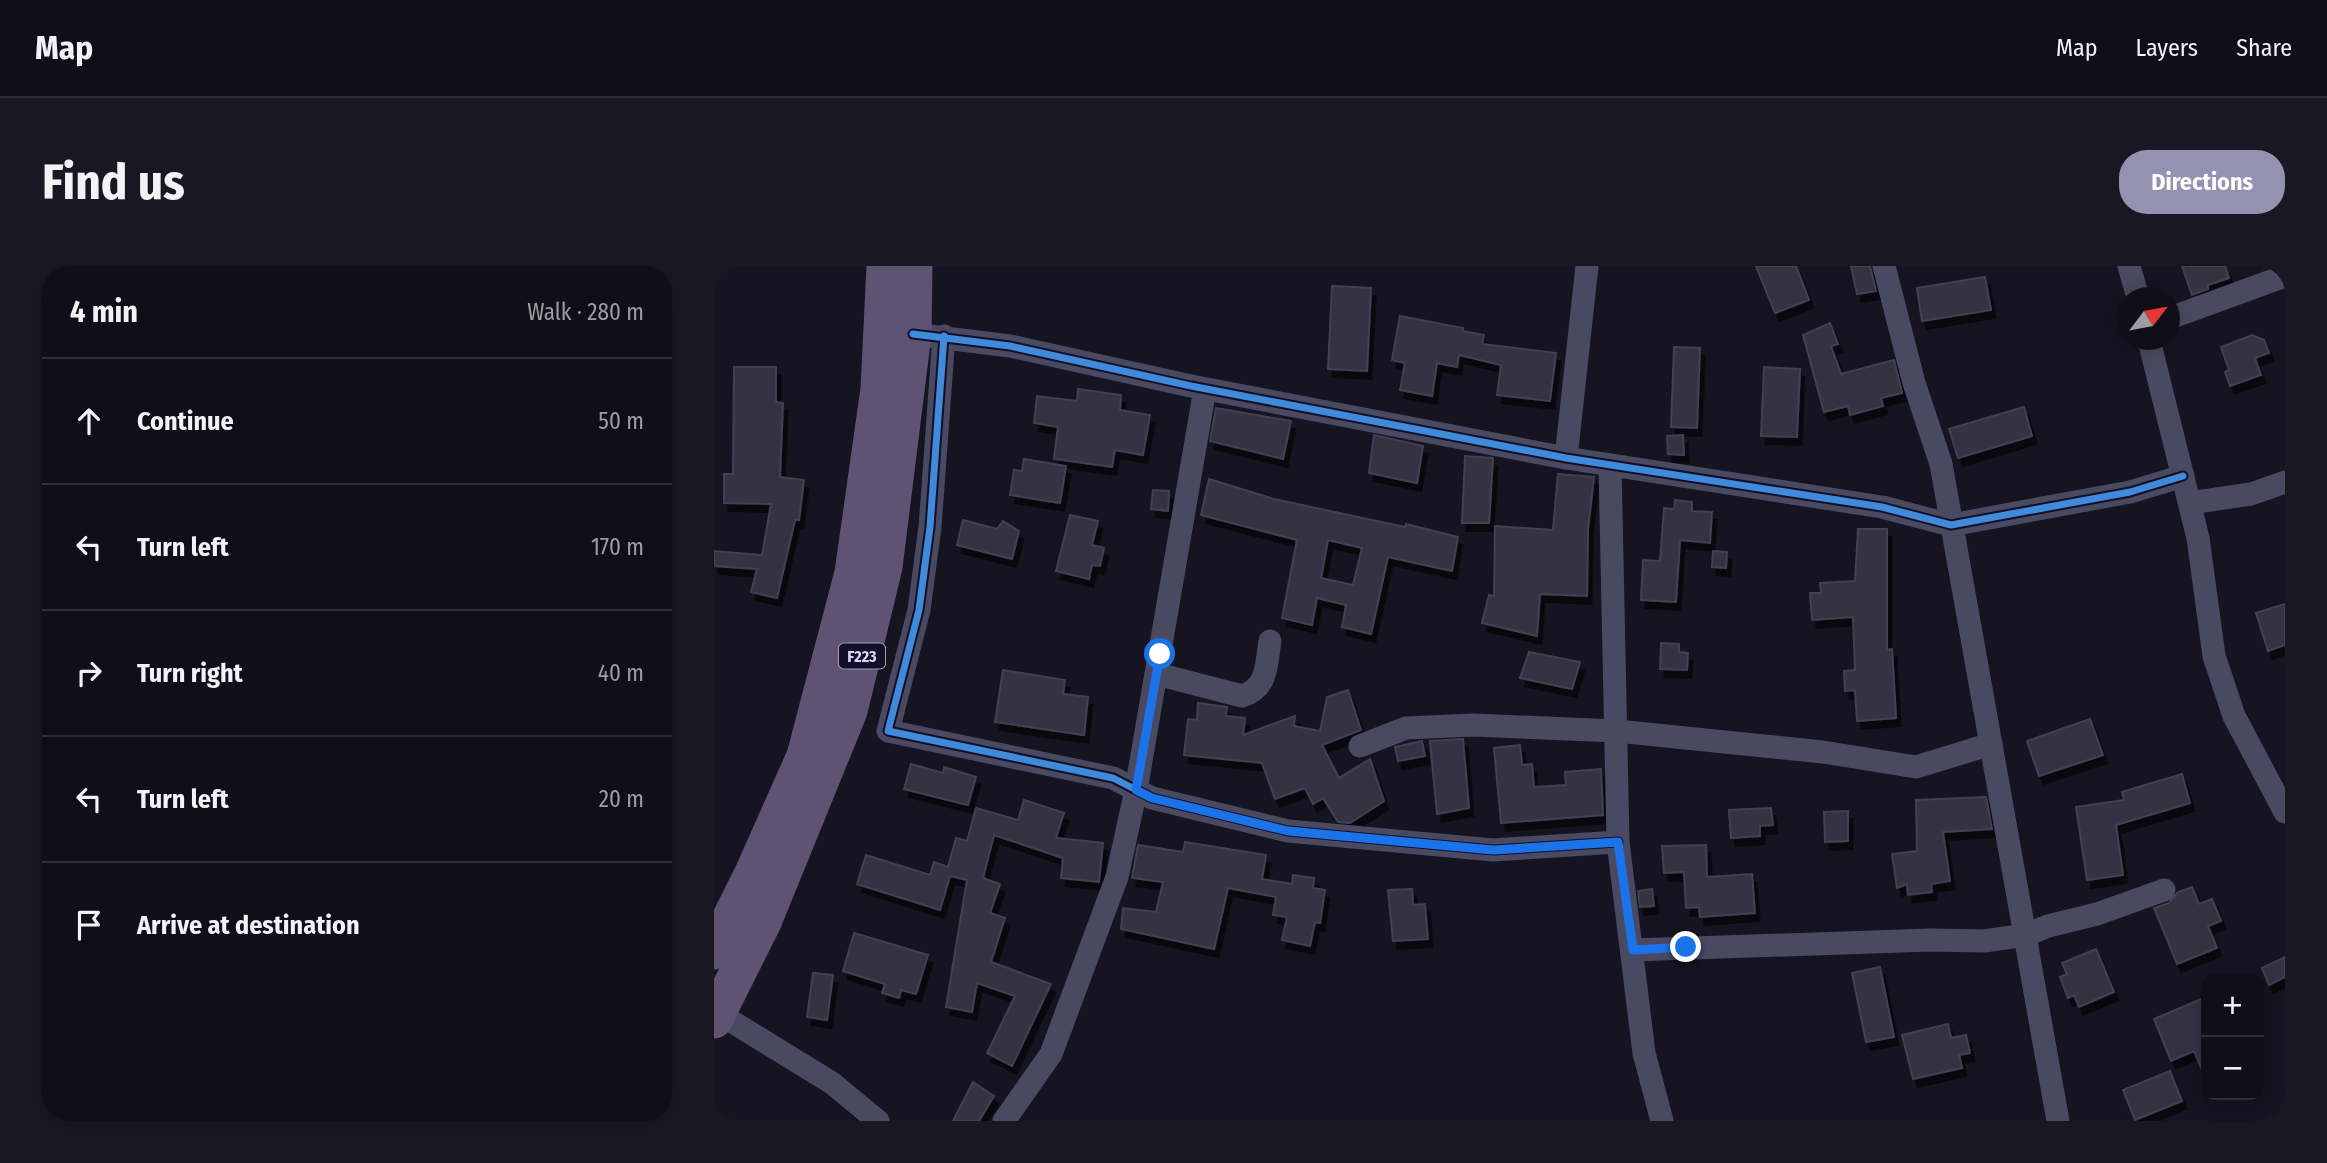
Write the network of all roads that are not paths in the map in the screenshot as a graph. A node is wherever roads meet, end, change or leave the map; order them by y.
1 (885, 266) edge
2 (914, 266) edge
3 (1587, 266) edge
4 (1884, 266) edge
5 (2129, 266) edge
6 (2285, 276) edge
7 (2135, 287) edge
8 (2180, 314) edge
9 (929, 335) junction
10 (2151, 350) edge
11 (1205, 388) junction
12 (1566, 458) junction
13 (1610, 465) junction
14 (2183, 476) junction
15 (2285, 482) edge
16 (2190, 503) junction
17 (1951, 525) junction
18 (1269, 641) dead end
19 (1157, 674) junction
20 (1617, 731) junction
21 (1991, 744) junction
22 (1360, 747) dead end
23 (1136, 790) junction
24 (2285, 812) edge
25 (1618, 842) junction
26 (2164, 890) dead end
27 (2026, 936) junction
28 (1633, 950) junction
29 (714, 951) edge
30 (716, 1017) edge
31 (878, 1121) edge
32 (1003, 1121) edge
33 (1662, 1121) edge
34 (2058, 1121) edge

1 - 29 main road, F223
2 - 9 main road, F223
3 - 12 street
4 - 17 street
5 - 7 street
6 - 8 street
9 - 11 street
9 - 23 street
9 - 30 main road, F223
10 - 14 street
11 - 12 street
11 - 19 street
12 - 13 street
13 - 17 street
13 - 20 street
14 - 16 street
14 - 17 street
15 - 16 street
16 - 24 street
17 - 21 street
18 - 19 street
19 - 23 street
20 - 21 street
20 - 22 street
20 - 25 street
21 - 27 street
23 - 25 street
23 - 32 street
25 - 28 street
26 - 27 street
27 - 28 street
27 - 34 street
28 - 33 street
30 - 31 street

